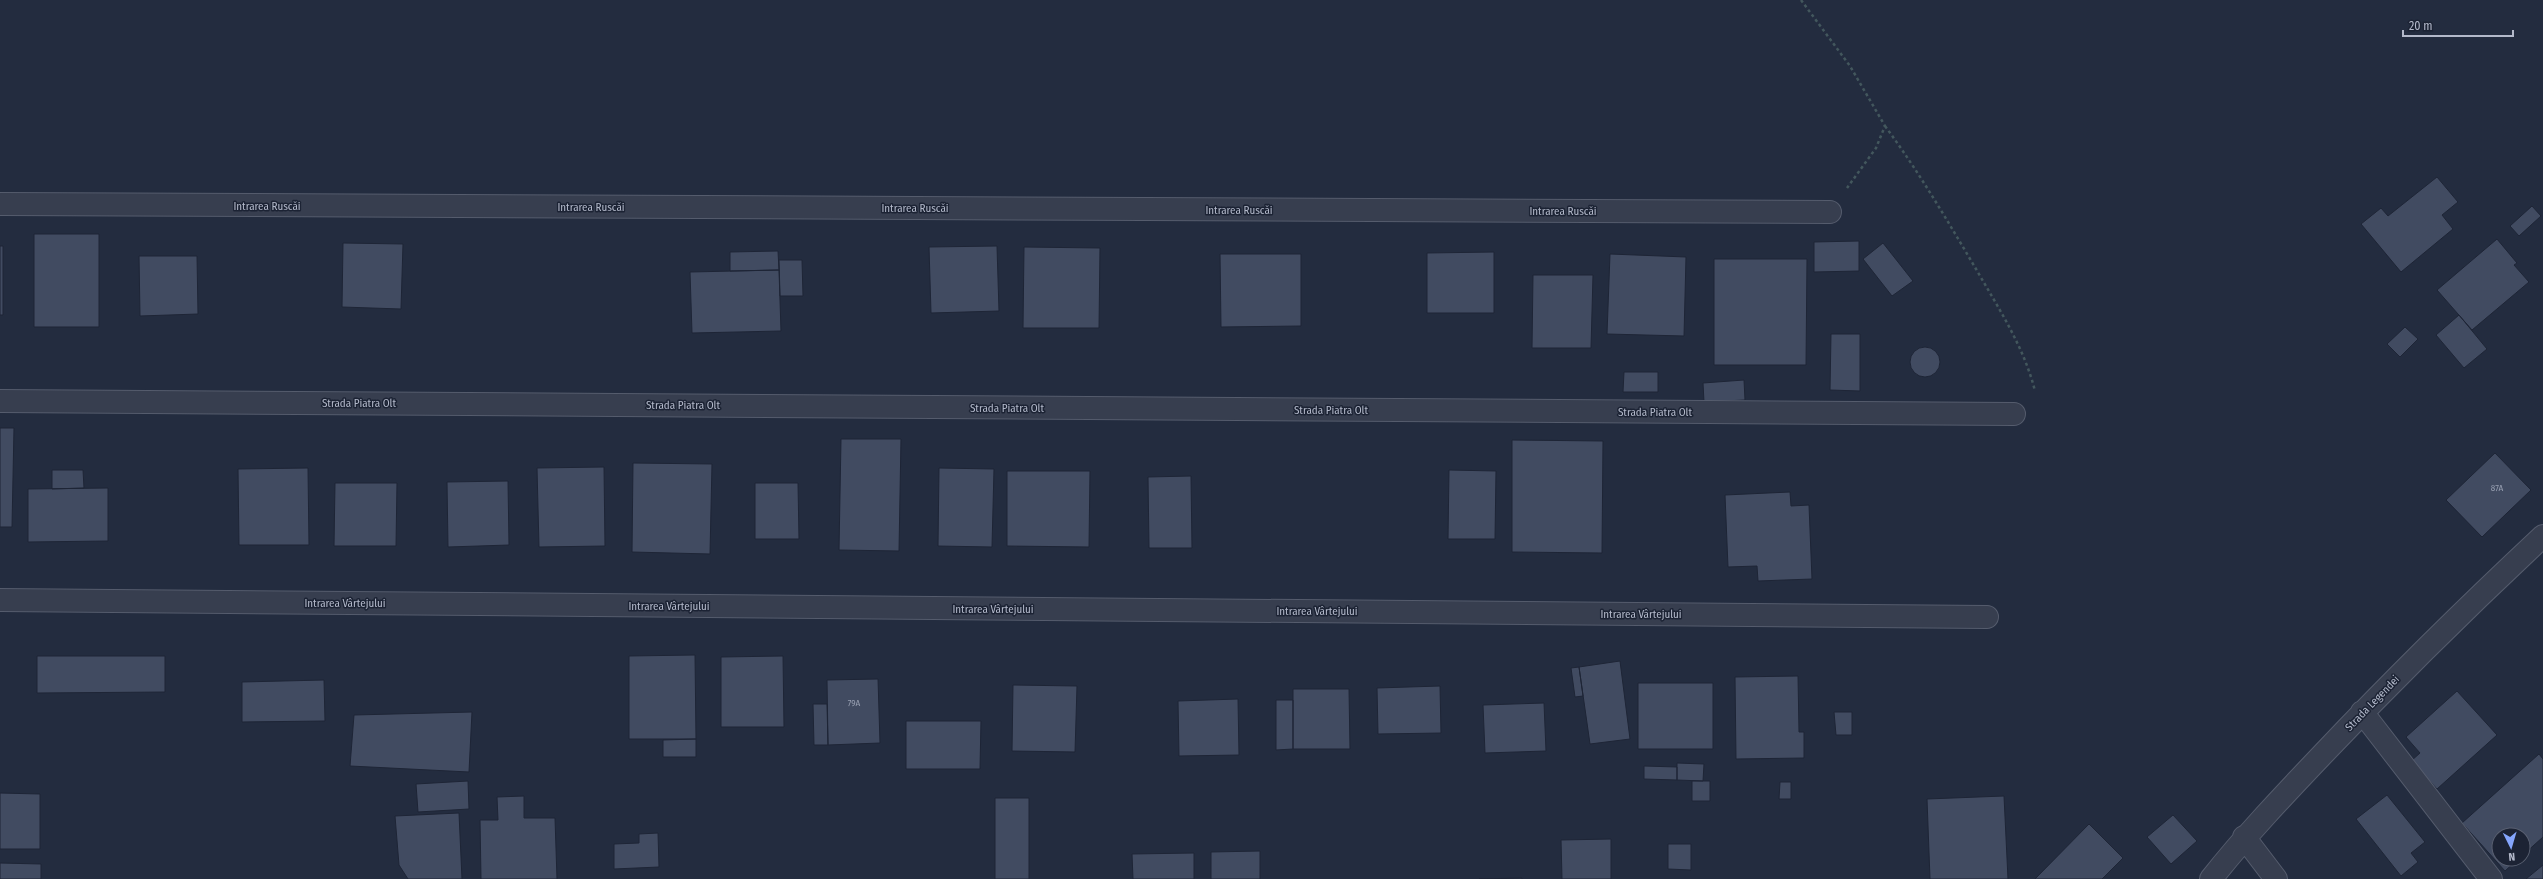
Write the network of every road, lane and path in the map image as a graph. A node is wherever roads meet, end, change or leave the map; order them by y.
1 (1801, 0) edge
2 (1886, 126) junction
3 (0, 204) edge
4 (1830, 212) joint
5 (0, 401) edge
6 (2014, 414) joint
7 (2543, 536) edge
8 (0, 600) edge
9 (1987, 617) dead end
10 (2362, 712) junction
11 (2244, 837) junction
12 (2211, 879) edge
13 (2276, 879) edge
14 (2491, 879) edge

1 - 2 path
2 - 4 path
2 - 6 path
3 - 4 street, Intrarea Ruscăi
5 - 6 street, Strada Piatra Olt
7 - 10 street, Strada Legendei
8 - 9 street, Intrarea Vârtejului
10 - 11 street, Strada Legendei
10 - 14 street
11 - 12 street, Strada Legendei
11 - 13 street

